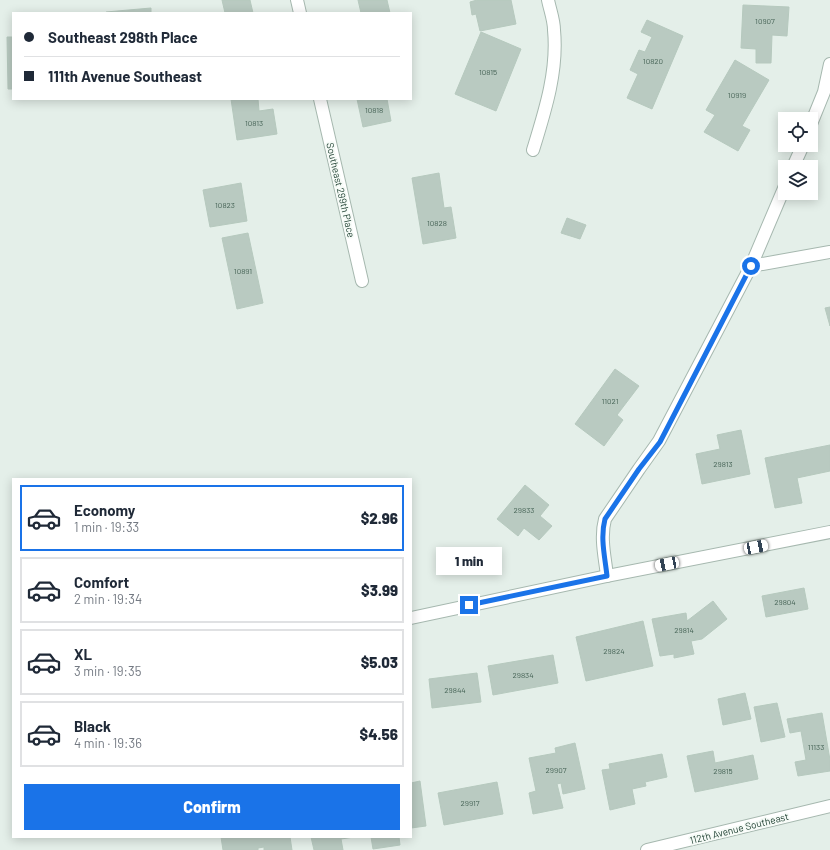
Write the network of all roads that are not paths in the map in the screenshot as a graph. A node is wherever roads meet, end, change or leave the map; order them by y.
1 (297, 0) edge
2 (548, 0) edge
3 (300, 12) edge
4 (830, 64) edge
5 (320, 100) edge
6 (816, 112) edge
7 (533, 150) dead end
8 (779, 200) edge
9 (830, 252) edge
10 (751, 266) junction
11 (362, 281) dead end
12 (830, 532) edge
13 (607, 576) junction
14 (412, 618) edge
15 (830, 806) edge
16 (647, 850) edge

1 - 3 street
2 - 7 street
4 - 6 street
5 - 11 street, Southeast 299th Place
8 - 10 street
9 - 10 street
10 - 13 street
12 - 13 street
13 - 14 street
15 - 16 street, 112th Avenue Southeast

